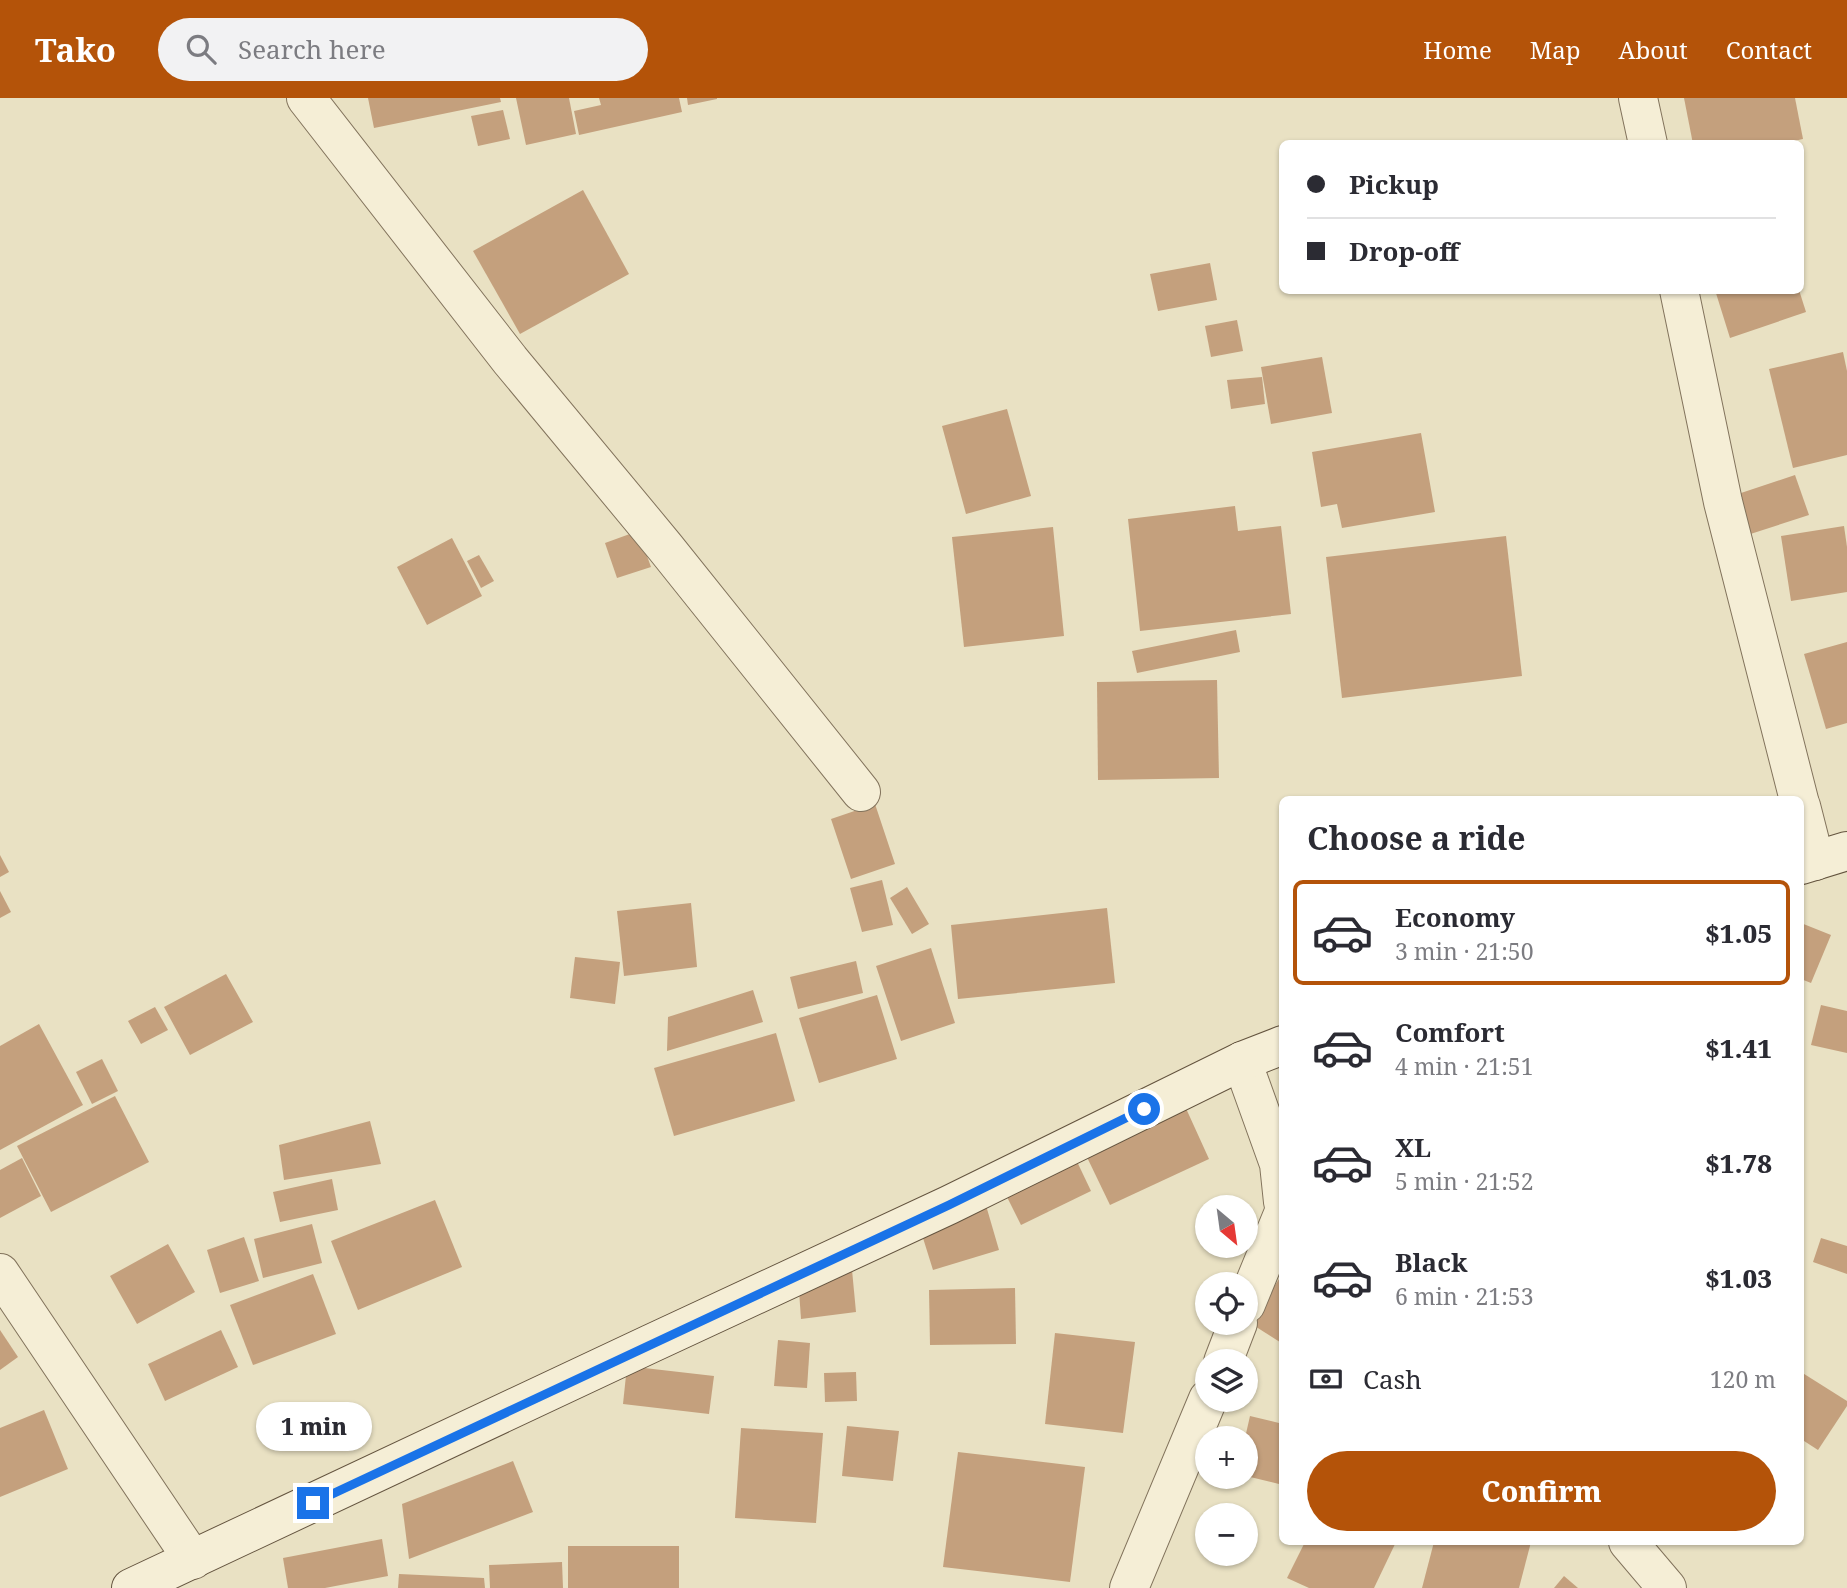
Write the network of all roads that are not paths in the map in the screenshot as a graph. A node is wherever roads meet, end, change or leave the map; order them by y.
1 (306, 98) edge
2 (1638, 98) edge
3 (1647, 140) edge
4 (1680, 294) edge
5 (861, 792) dead end
6 (1798, 796) edge
7 (1804, 814) edge
8 (1821, 859) edge
9 (1279, 1047) edge
10 (1242, 1061) junction
11 (1279, 1164) edge
12 (1279, 1224) edge
13 (0, 1273) edge
14 (1258, 1275) edge
15 (1203, 1412) edge
16 (1631, 1545) edge
17 (193, 1560) junction
18 (131, 1588) edge
19 (1129, 1588) edge
20 (1667, 1588) edge

1 - 5 street
2 - 3 street
4 - 6 street
7 - 8 street
9 - 10 street
10 - 11 street
10 - 17 street
12 - 14 street
13 - 17 street
15 - 19 street
16 - 20 street
17 - 18 street

